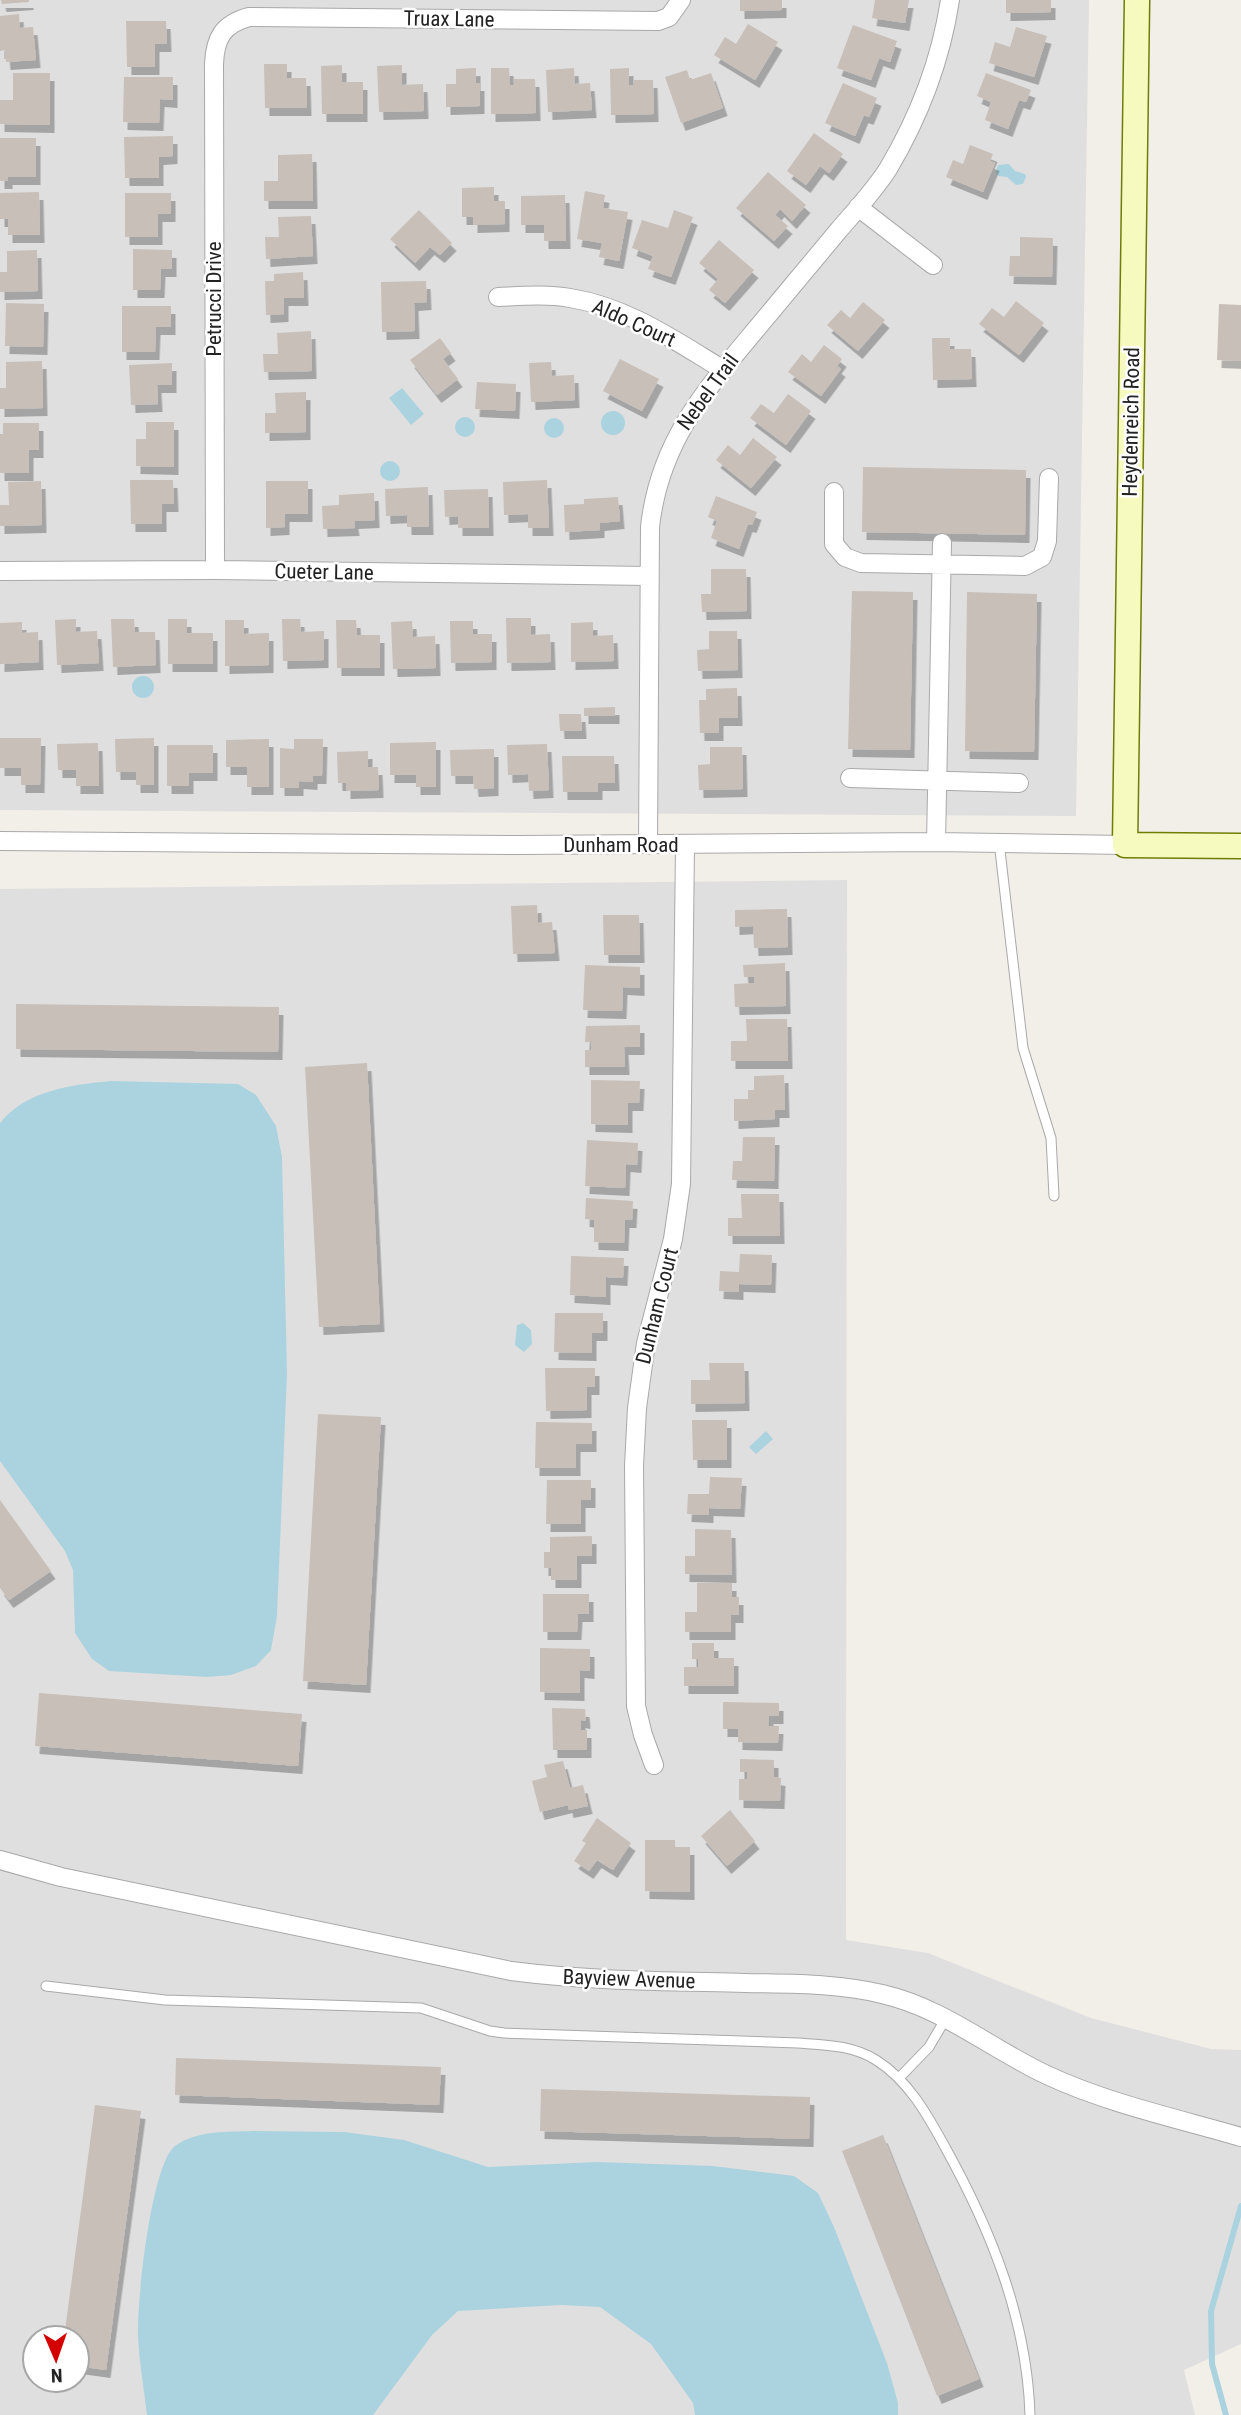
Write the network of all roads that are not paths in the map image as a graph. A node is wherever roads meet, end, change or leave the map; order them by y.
1 (950, 0) edge
2 (1137, 0) edge
3 (678, 5) edge
4 (223, 30) joint
5 (858, 207) junction
6 (933, 265) dead end
7 (498, 297) dead end
8 (722, 369) junction
9 (1049, 478) dead end
10 (834, 492) dead end
11 (942, 542) dead end
12 (942, 564) junction
13 (215, 570) junction
14 (0, 571) edge
15 (649, 576) junction
16 (850, 778) dead end
17 (937, 780) junction
18 (1019, 783) dead end
19 (0, 841) edge
20 (936, 842) junction
21 (999, 842) junction
22 (648, 845) junction
23 (685, 845) junction
24 (1125, 845) junction
25 (1241, 846) edge
26 (1054, 1196) dead end
27 (654, 1765) dead end
28 (0, 1860) edge
29 (46, 1986) dead end
30 (946, 2018) junction
31 (899, 2078) junction
32 (1241, 2137) edge
33 (1030, 2415) edge

1 - 5 street, Nebel Trail
2 - 24 street, Heydenreich Road
3 - 4 street, Truax Lane
4 - 13 street, Petrucci Drive
5 - 6 street
5 - 8 street, Nebel Trail
7 - 8 street, Aldo Court
8 - 15 street, Nebel Trail
9 - 12 street
10 - 12 street
11 - 12 street
12 - 17 street
13 - 14 street, Cueter Lane
13 - 15 street, Cueter Lane
15 - 22 street, Nebel Trail
16 - 17 street
17 - 18 street
17 - 20 street
19 - 22 street, Dunham Road
20 - 21 street, Dunham Road
20 - 23 street, Dunham Road
21 - 24 street, Dunham Road
21 - 26 lane
22 - 23 street, Dunham Road
23 - 27 street, Dunham Court
24 - 25 street, Dunham Road
28 - 30 street, Bayview Avenue
29 - 31 lane
30 - 31 lane
30 - 32 street, Bayview Avenue
31 - 33 lane

